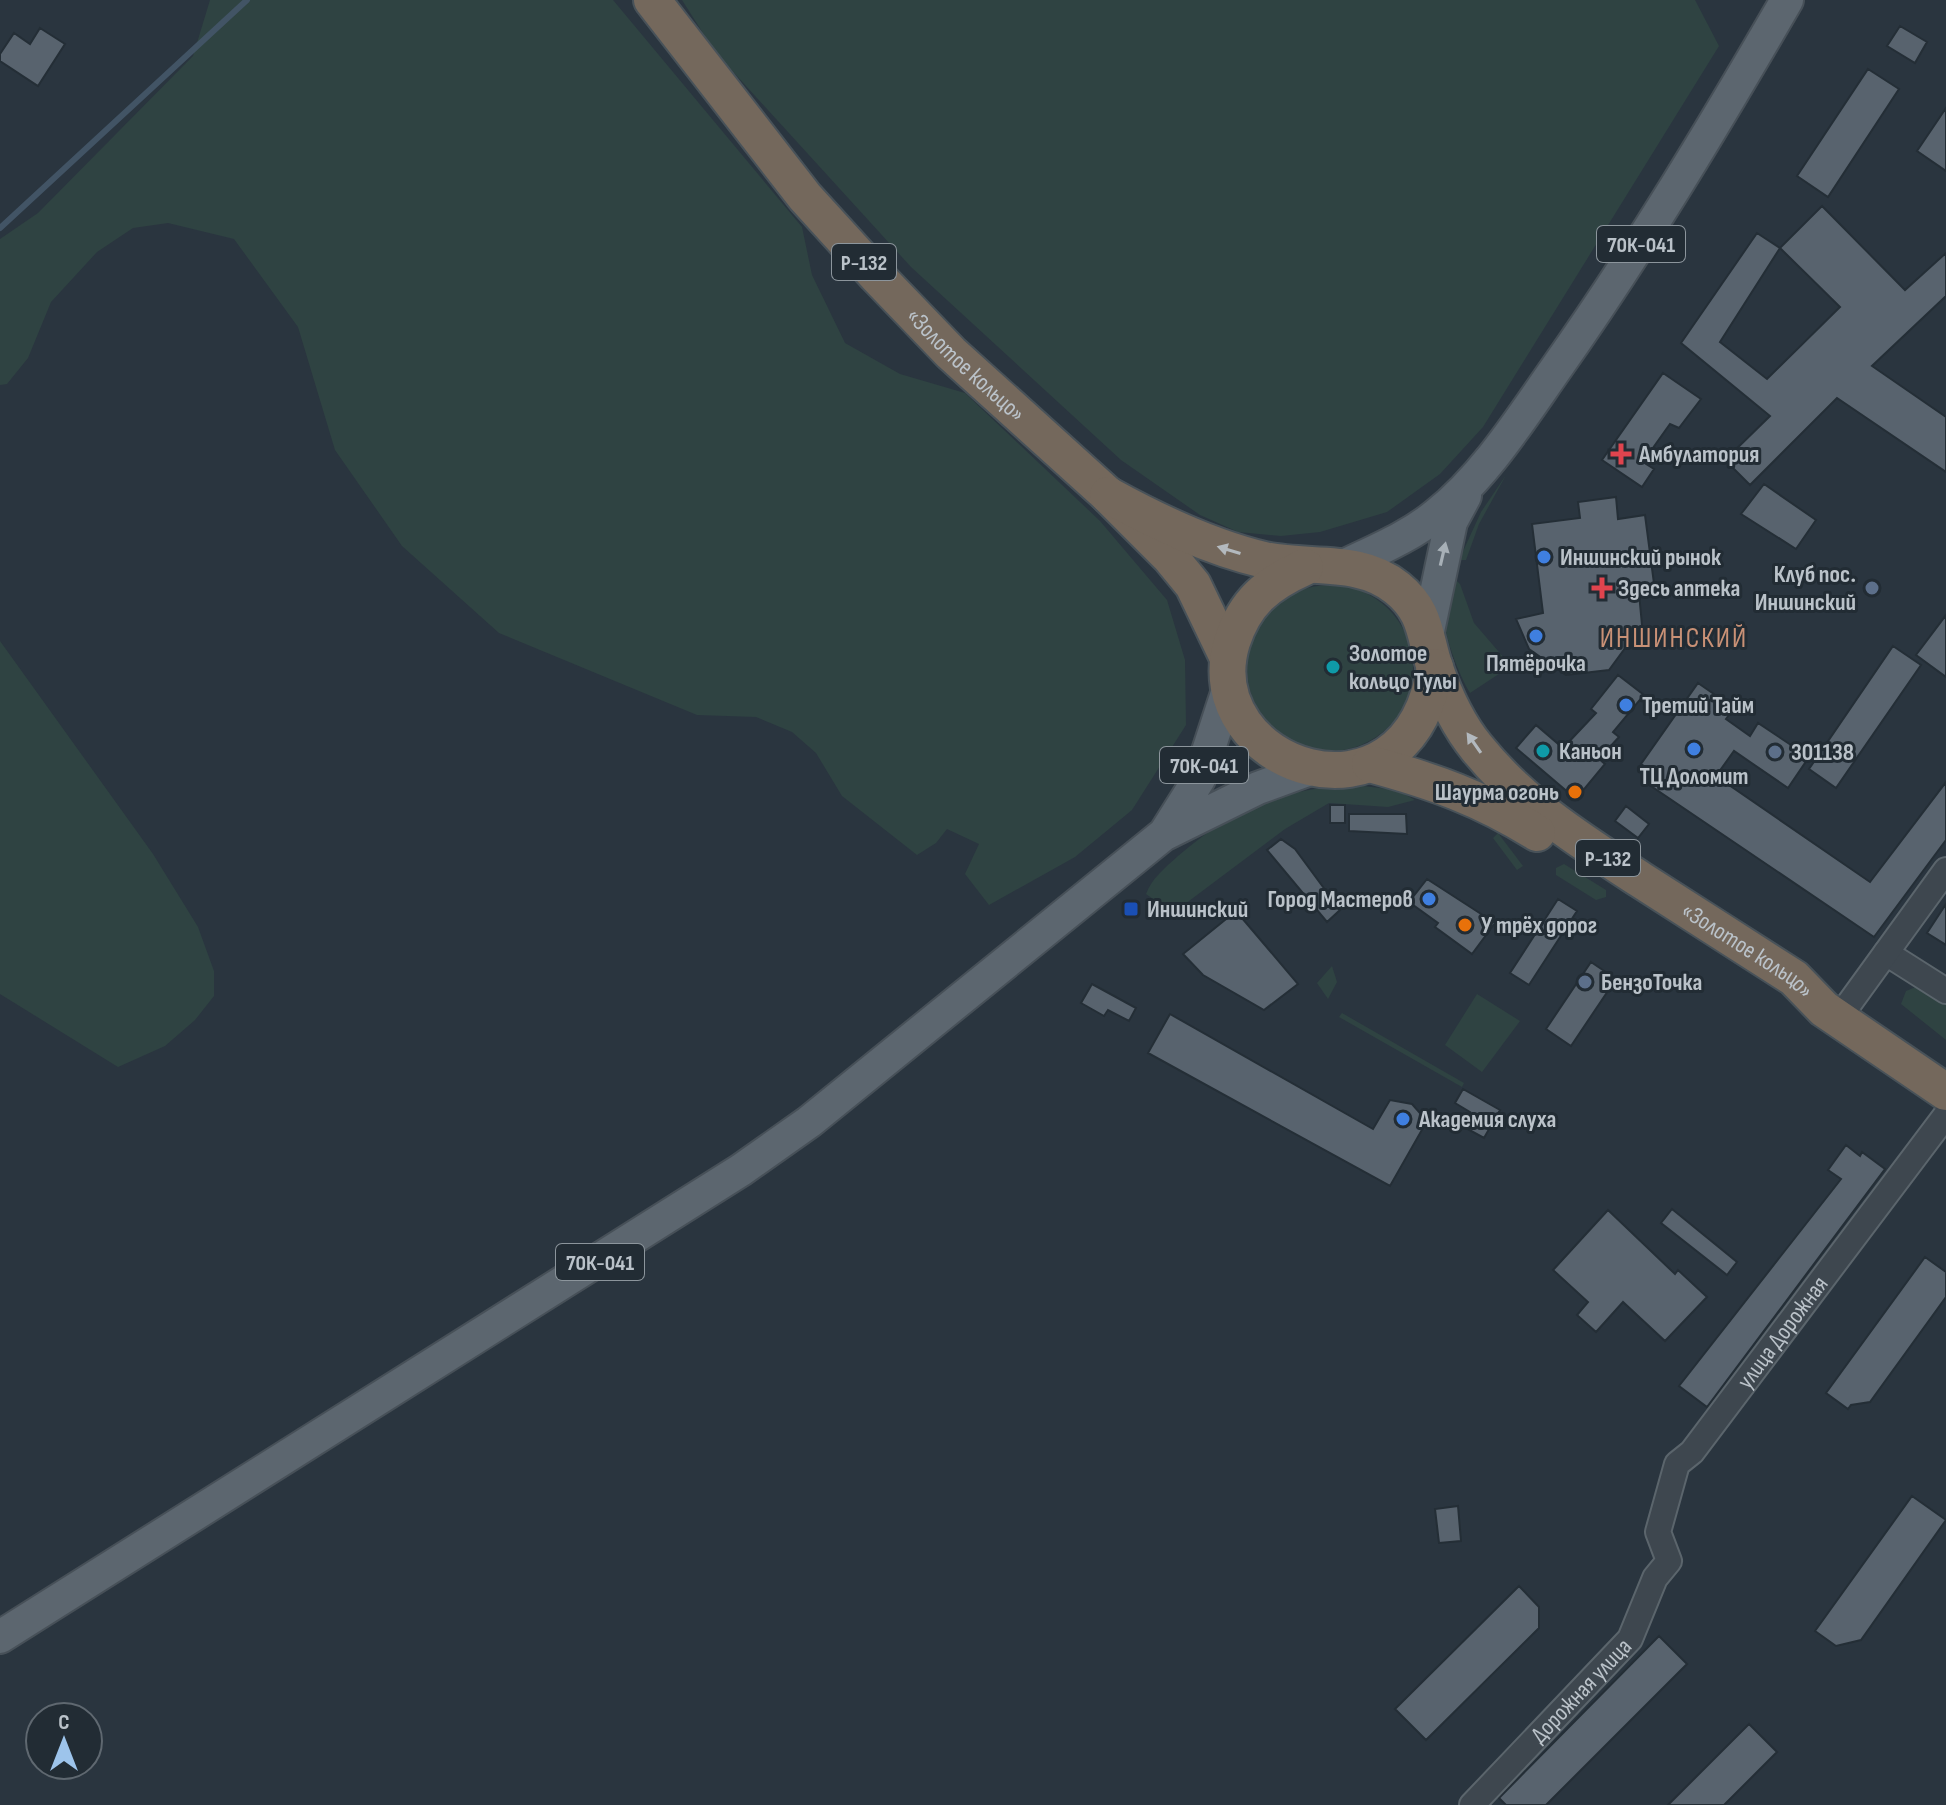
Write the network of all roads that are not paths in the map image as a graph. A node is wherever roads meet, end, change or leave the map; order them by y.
1 (652, 0) edge
2 (1787, 0) edge
3 (1476, 475) junction
4 (1108, 495) junction
5 (1346, 565) junction
6 (1305, 567) junction
7 (1428, 631) junction
8 (1228, 672) junction
9 (1432, 683) junction
10 (1370, 764) junction
11 (1310, 769) junction
12 (1163, 835) junction
13 (1946, 870) edge
14 (1886, 953) junction
15 (1946, 991) edge
16 (1831, 1014) junction
17 (1946, 1092) edge
18 (1946, 1115) edge
19 (1669, 1561) joint
20 (0, 1637) edge
21 (1472, 1805) edge

1 - 4 highway, «Золотое кольцо» / Р-132
2 - 3 main road, 70К-041
3 - 5 main road, 70К-041
7 -> 3 main road, 70К-041
6 -> 4 highway, «Золотое кольцо» / Р-132
4 - 8 highway, «Золотое кольцо» / Р-132
5 - 6 highway, «Золотое кольцо» / Р-132
5 - 7 highway, «Золотое кольцо» / Р-132
6 - 8 highway, «Золотое кольцо» / Р-132
7 - 9 highway, «Золотое кольцо» / Р-132
8 - 11 highway, «Золотое кольцо» / Р-132
8 - 12 main road, 70К-041
9 - 10 highway, «Золотое кольцо» / Р-132
16 -> 9 highway, «Золотое кольцо» / Р-132
10 - 11 highway, «Золотое кольцо» / Р-132
10 - 16 highway, «Золотое кольцо» / Р-132
11 - 12 main road, 70К-041
12 - 20 main road, 70К-041
13 - 14 street
14 - 15 street
14 - 16 street
16 - 17 highway, «Золотое кольцо» / Р-132
18 - 19 street, улица Дорожная
19 - 21 street, Дорожная улица

